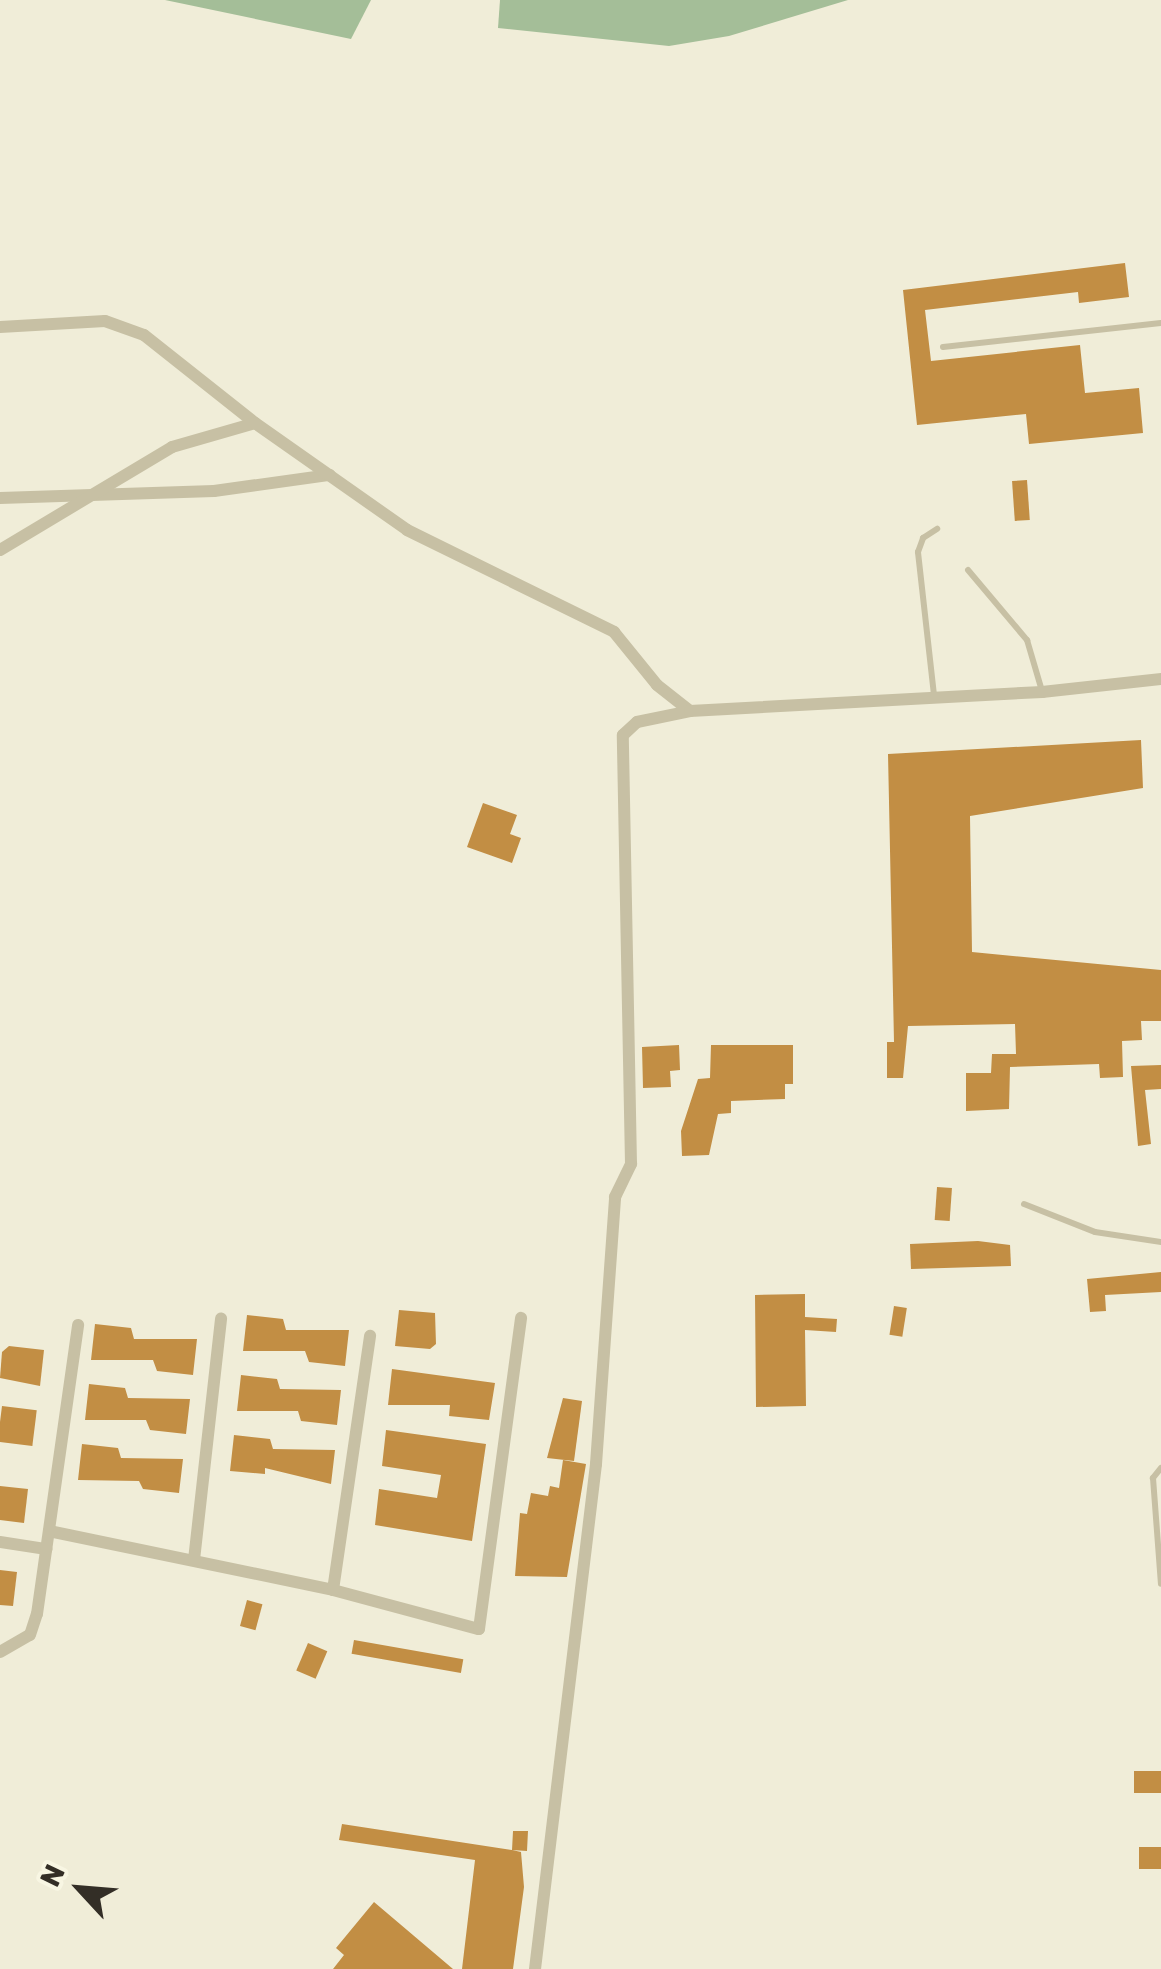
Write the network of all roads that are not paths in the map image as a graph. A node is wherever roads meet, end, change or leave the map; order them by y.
1 (1161, 323) edge
2 (0, 327) edge
3 (943, 347) dead end
4 (255, 423) junction
5 (330, 475) junction
6 (108, 490) junction
7 (0, 498) edge
8 (937, 529) dead end
9 (0, 550) edge
10 (968, 570) dead end
11 (1161, 678) edge
12 (1042, 692) junction
13 (934, 696) junction
14 (690, 711) junction
15 (1024, 1204) dead end
16 (1161, 1242) edge
17 (521, 1318) dead end
18 (222, 1319) dead end
19 (78, 1325) dead end
20 (370, 1336) dead end
21 (1161, 1468) edge
22 (48, 1531) junction
23 (0, 1542) edge
24 (46, 1549) junction
25 (194, 1560) junction
26 (1161, 1584) edge
27 (334, 1590) junction
28 (0, 1652) edge
29 (534, 1969) edge

1 - 3 lane
2 - 4 street
4 - 5 street
4 - 6 street
5 - 6 street
5 - 14 street
6 - 7 street
6 - 9 street
8 - 13 lane
10 - 12 lane
11 - 12 street
12 - 13 street
13 - 14 street
14 - 29 street
15 - 16 lane
17 - 27 street
18 - 25 street
19 - 22 street
20 - 27 street
21 - 26 lane
22 - 24 street
22 - 25 street
23 - 24 street
24 - 28 street
25 - 27 street

